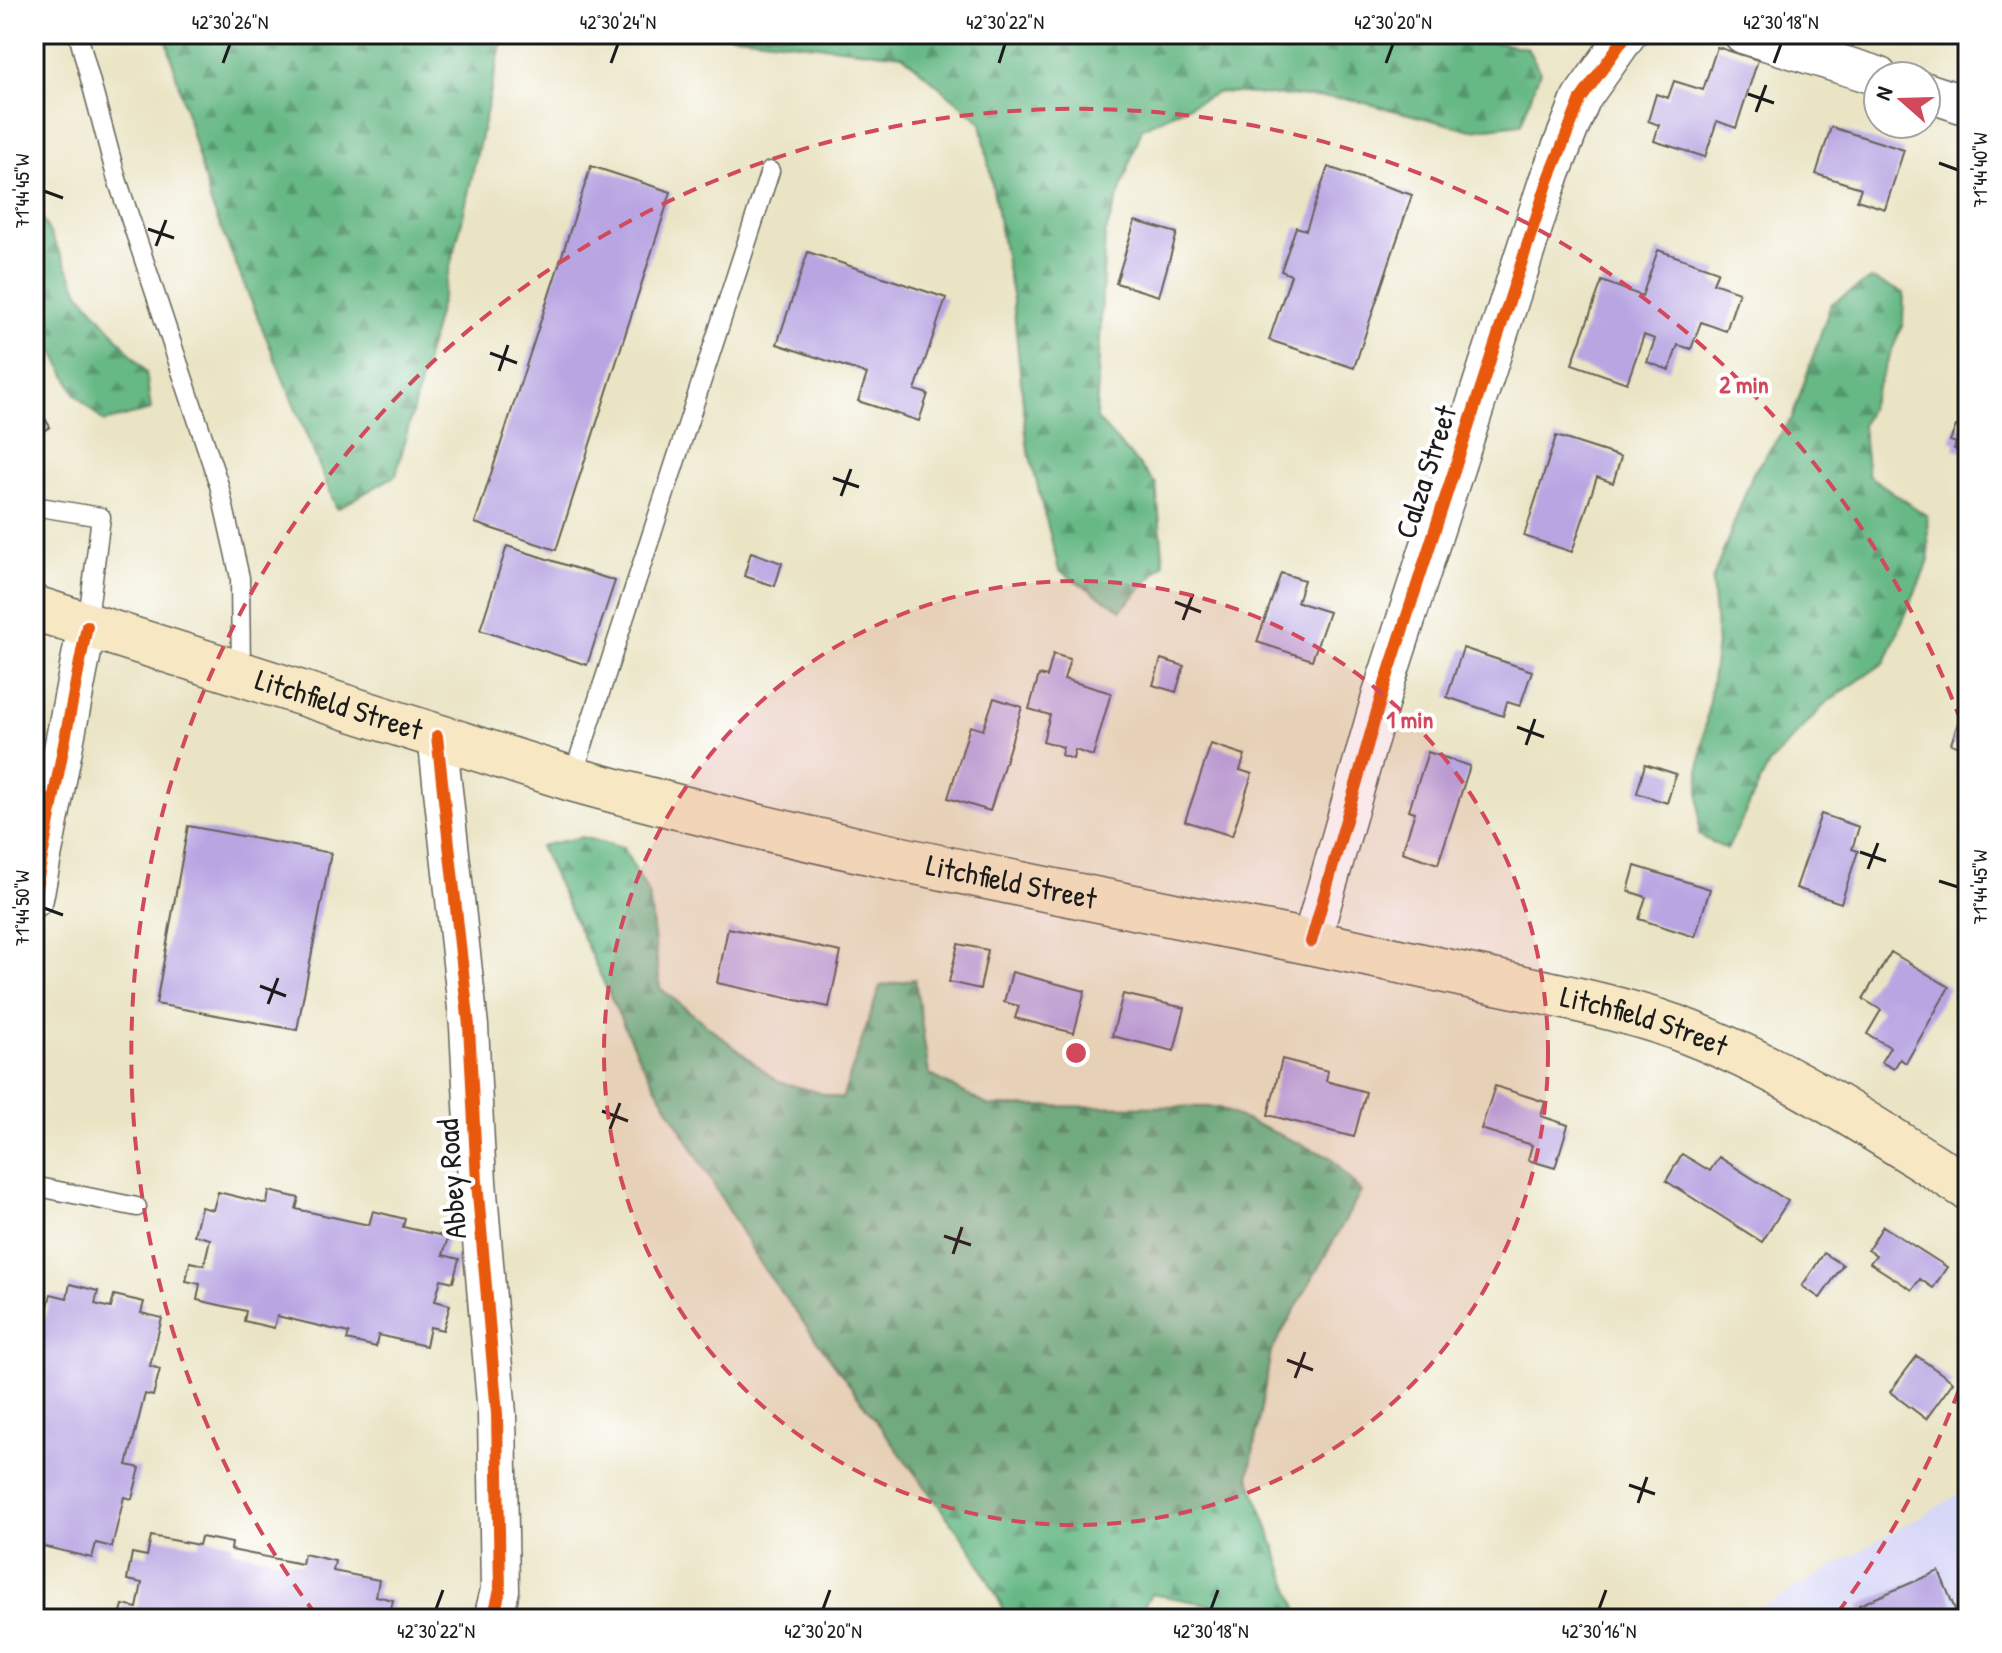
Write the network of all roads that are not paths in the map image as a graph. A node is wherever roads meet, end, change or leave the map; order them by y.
1 (78, 34) edge
2 (1627, 34) edge
3 (1743, 34) edge
4 (1862, 71) edge
5 (1942, 97) edge
6 (1968, 106) edge
7 (770, 171) dead end
8 (34, 506) edge
9 (34, 608) edge
10 (87, 626) junction
11 (241, 674) junction
12 (437, 736) junction
13 (572, 779) junction
14 (34, 898) edge
15 (1311, 942) junction
16 (34, 1186) edge
17 (1968, 1188) edge
18 (137, 1207) dead end
19 (493, 1619) edge

1 - 11 lane
2 - 15 street, Calza Street
3 - 4 street
5 - 6 street
7 - 13 lane
8 - 10 lane
9 - 10 main road, Litchfield Street
10 - 11 main road, Litchfield Street
10 - 14 street
11 - 12 main road, Litchfield Street
12 - 13 main road, Litchfield Street
12 - 19 street, Abbey Road
13 - 15 main road, Litchfield Street
15 - 17 main road, Litchfield Street
16 - 18 lane

